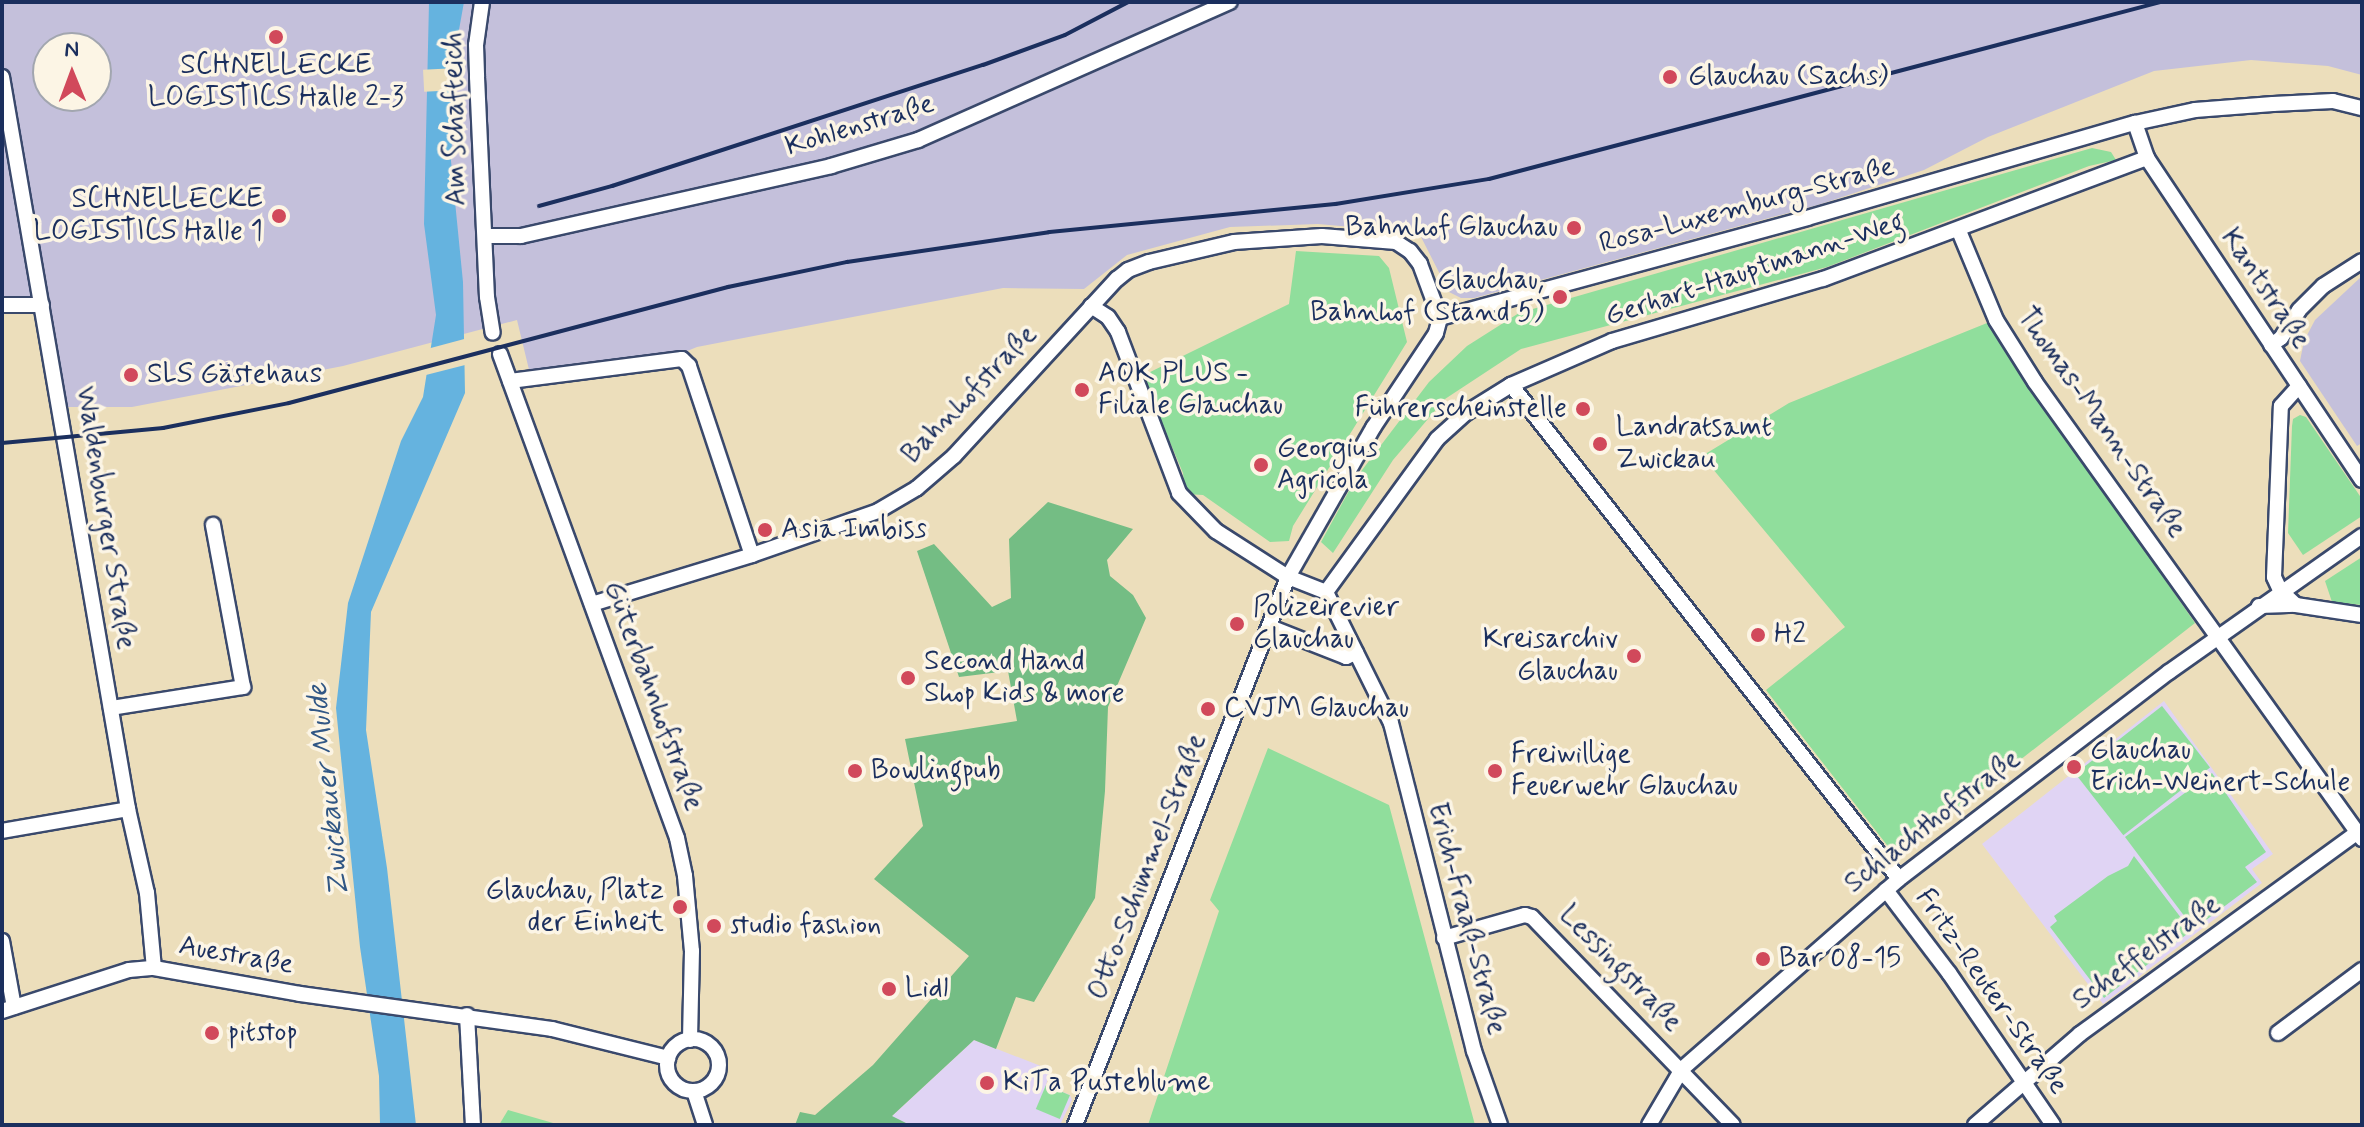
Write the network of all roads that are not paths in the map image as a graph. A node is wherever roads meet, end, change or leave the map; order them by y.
1 (482, 2) edge
2 (1230, 2) edge
3 (2, 77) edge
4 (2362, 108) edge
5 (2135, 123) junction
6 (2147, 158) junction
7 (1959, 231) junction
8 (485, 236) junction
9 (2362, 261) edge
10 (2, 305) edge
11 (42, 305) junction
12 (1091, 306) junction
13 (1440, 318) junction
14 (493, 333) dead end
15 (2271, 345) junction
16 (500, 354) dead end
17 (510, 381) junction
18 (1511, 385) junction
19 (2299, 386) junction
20 (2362, 480) edge
21 (213, 525) dead end
22 (2362, 536) edge
23 (752, 555) junction
24 (1288, 577) junction
25 (2280, 590) junction
26 (1326, 592) junction
27 (592, 604) junction
28 (2296, 605) junction
29 (2256, 607) junction
30 (2362, 615) edge
31 (1270, 627) junction
32 (2218, 635) junction
33 (1356, 653) junction
34 (111, 708) junction
35 (128, 809) junction
36 (2, 831) edge
37 (2360, 836) edge
38 (1899, 879) junction
39 (1886, 890) junction
40 (1444, 938) junction
41 (2, 941) edge
42 (154, 968) junction
43 (2362, 970) edge
44 (8, 1009) edge
45 (467, 1015) junction
46 (2278, 1033) dead end
47 (690, 1040) junction
48 (668, 1058) junction
49 (1682, 1069) junction
50 (2024, 1082) junction
51 (694, 1091) junction
52 (473, 1125) edge
53 (705, 1125) edge
54 (1075, 1125) edge
55 (1500, 1125) edge
56 (1649, 1125) edge
57 (1733, 1125) edge
58 (1975, 1125) edge
59 (2053, 1125) edge

1 - 8 street, Am Schafteich
2 - 8 street, Kohlenstraße
3 - 11 street, Waldenburger Straße
4 - 5 street, Rosa-Luxemburg-Straße
5 - 6 street, Kantstraße
5 - 13 street, Rosa-Luxemburg-Straße
6 - 7 street, Gerhart-Hauptmann-Weg
6 - 15 street, Kantstraße
7 - 18 street, Gerhart-Hauptmann-Weg
7 - 32 street, Thomas-Mann-Straße
8 - 14 street, Am Schafteich
9 - 15 street
10 - 11 street
11 - 34 street, Waldenburger Straße
12 - 13 street, Bahnhofstraße
12 - 23 street, Bahnhofstraße
12 - 24 street
13 - 24 street
15 - 19 street, Kantstraße
16 - 17 street, Güterbahnhofstraße
17 - 23 street
17 - 27 street, Güterbahnhofstraße
18 - 26 street, Gerhart-Hauptmann-Weg
18 - 38 street
19 - 20 street, Kantstraße
19 - 25 street
21 - 34 street
22 - 25 street, Schlachthofstraße
23 - 27 street, Bahnhofstraße
24 - 26 street
24 - 31 street, Otto-Schimmel-Straße
25 - 28 street
25 - 29 street, Schlachthofstraße
26 - 33 street, Erich-Fraaß-Straße
27 - 47 street, Güterbahnhofstraße
28 - 29 street
28 - 30 street
29 - 32 street, Schlachthofstraße
31 - 33 street
31 - 54 street, Otto-Schimmel-Straße
32 - 37 street, Thomas-Mann-Straße
32 - 38 street, Schlachthofstraße
33 - 40 street, Erich-Fraaß-Straße
34 - 35 street, Waldenburger Straße
35 - 36 street
35 - 42 street, Waldenburger Straße
37 - 50 street, Scheffelstraße
38 - 39 street, Schlachthofstraße
39 - 49 street, Schlachthofstraße
39 - 50 street, Fritz-Reuter-Straße
40 - 49 street, Lessingstraße
40 - 55 street, Erich-Fraaß-Straße
41 - 44 street
42 - 44 street, Auestraße
42 - 45 street, Auestraße
43 - 46 street
45 - 48 street, Auestraße
45 - 52 street
47 - 48 street
47 - 51 street
48 - 51 street
49 - 56 street, Schlachthofstraße
49 - 57 street, Lessingstraße
50 - 58 street, Scheffelstraße
50 - 59 street, Fritz-Reuter-Straße
51 - 53 street

